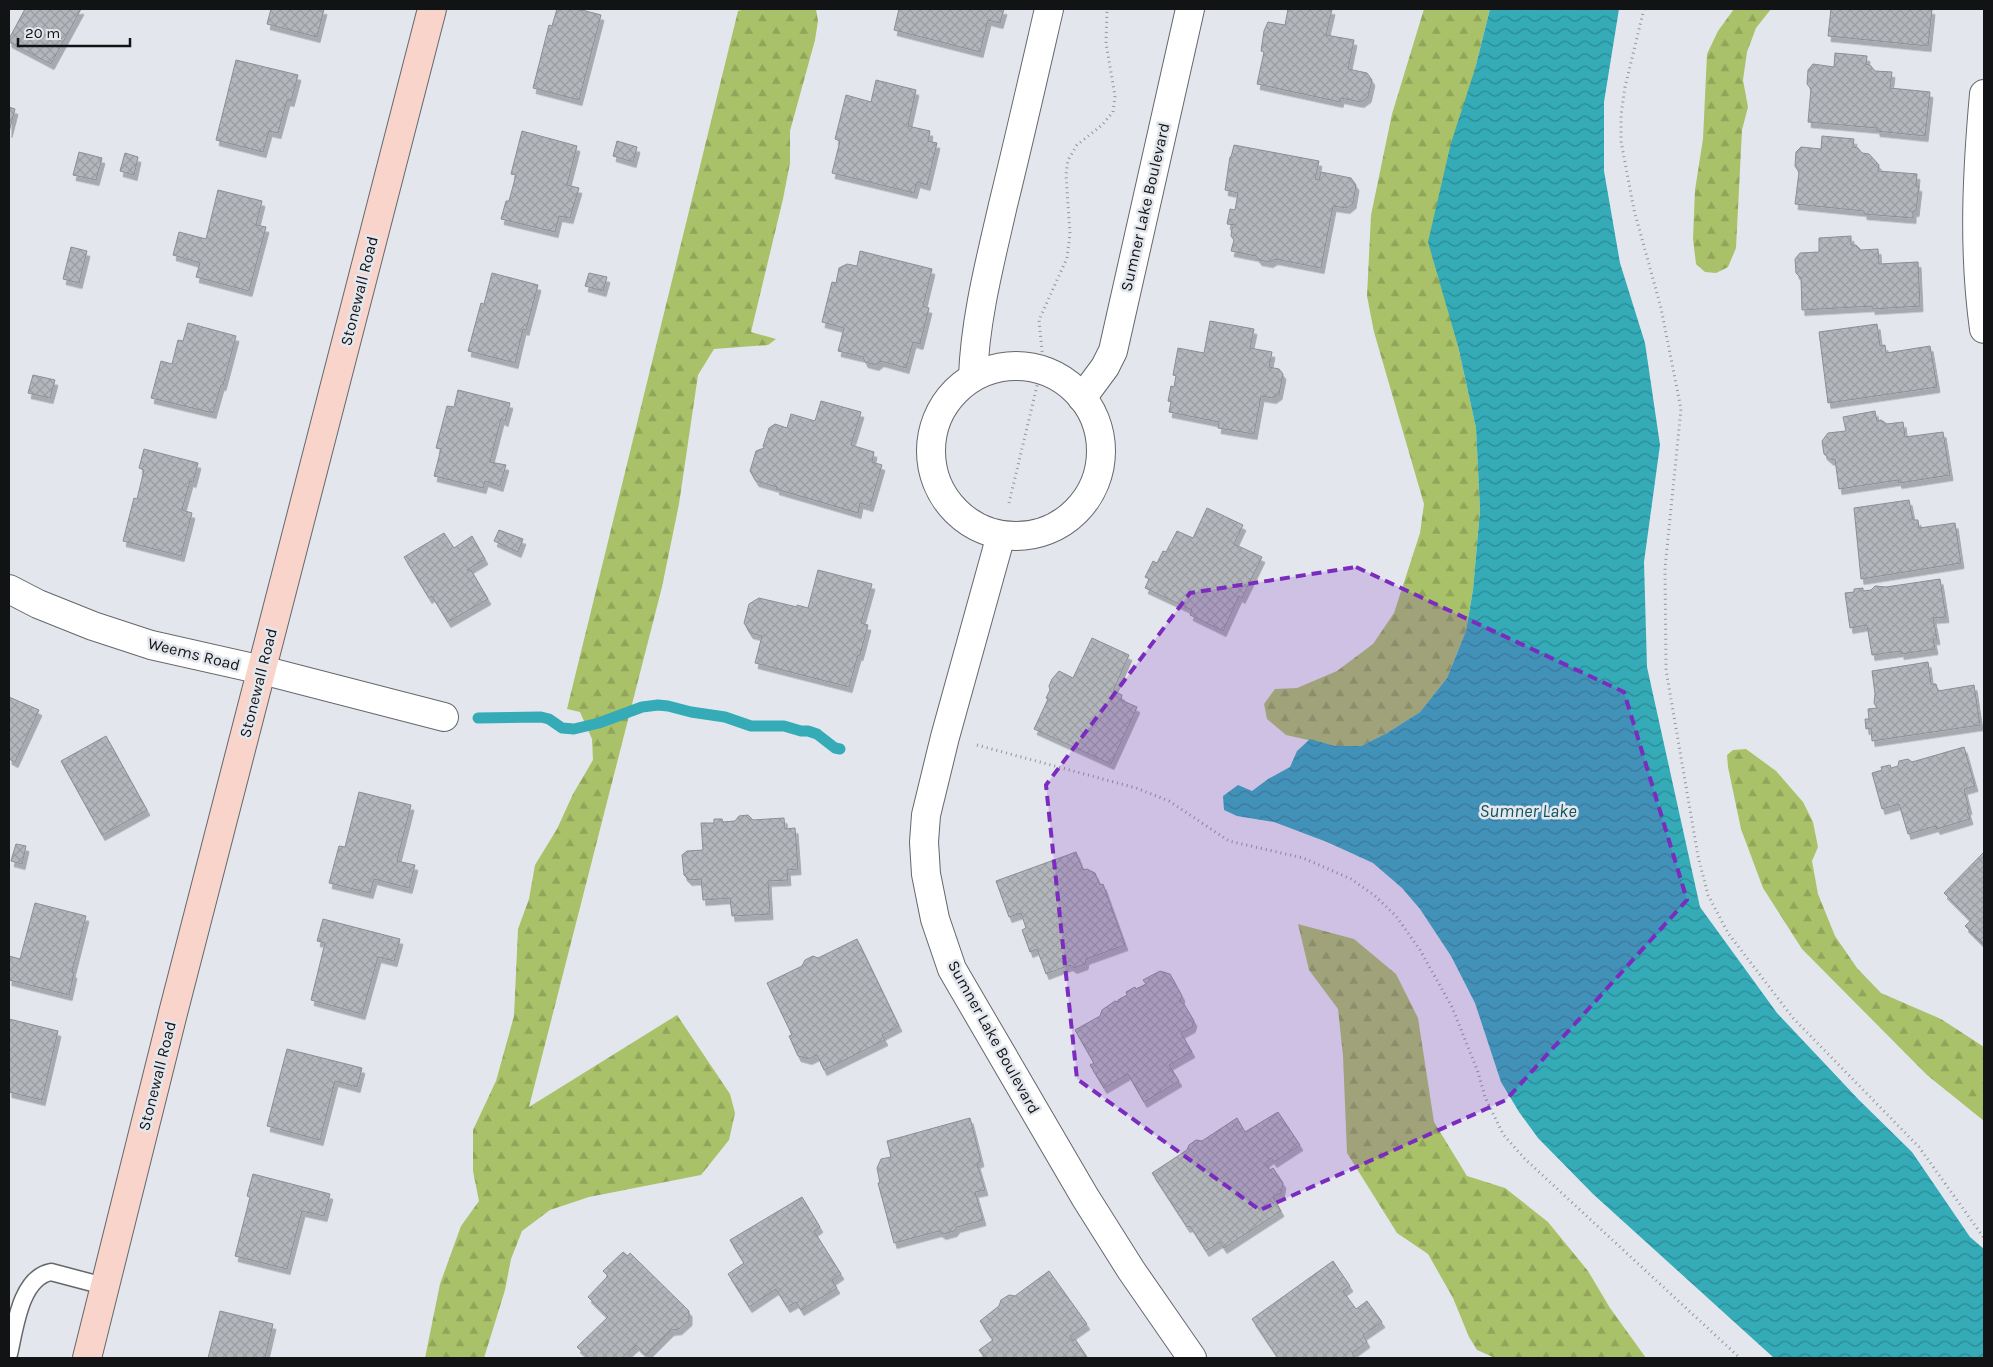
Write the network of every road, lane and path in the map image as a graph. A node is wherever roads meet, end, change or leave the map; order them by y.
1 (432, 9) edge
2 (1049, 9) edge
3 (1107, 9) edge
4 (1190, 9) edge
5 (1644, 9) edge
6 (1984, 94) edge
7 (1982, 153) edge
8 (1984, 328) edge
9 (1041, 369) junction
10 (973, 377) junction
11 (1082, 398) junction
12 (1001, 535) junction
13 (9, 589) edge
14 (262, 670) junction
15 (444, 717) dead end
16 (945, 736) junction
17 (1984, 1238) edge
18 (104, 1286) junction
19 (9, 1354) edge
20 (87, 1358) edge
21 (1192, 1358) edge
22 (1740, 1358) edge

1 - 14 street, Stonewall Road
2 - 10 street
3 - 9 path
4 - 11 street, Sumner Lake Boulevard
5 - 17 path
6 - 7 street
7 - 8 street
9 - 10 street
9 - 11 street
9 - 12 path
10 - 12 street
11 - 12 street
12 - 16 street, Sumner Lake Boulevard
13 - 14 street, Weems Road
14 - 15 street, Weems Road
14 - 18 street, Stonewall Road
16 - 21 street, Sumner Lake Boulevard
16 - 22 path
18 - 19 lane
18 - 20 street, Stonewall Road

